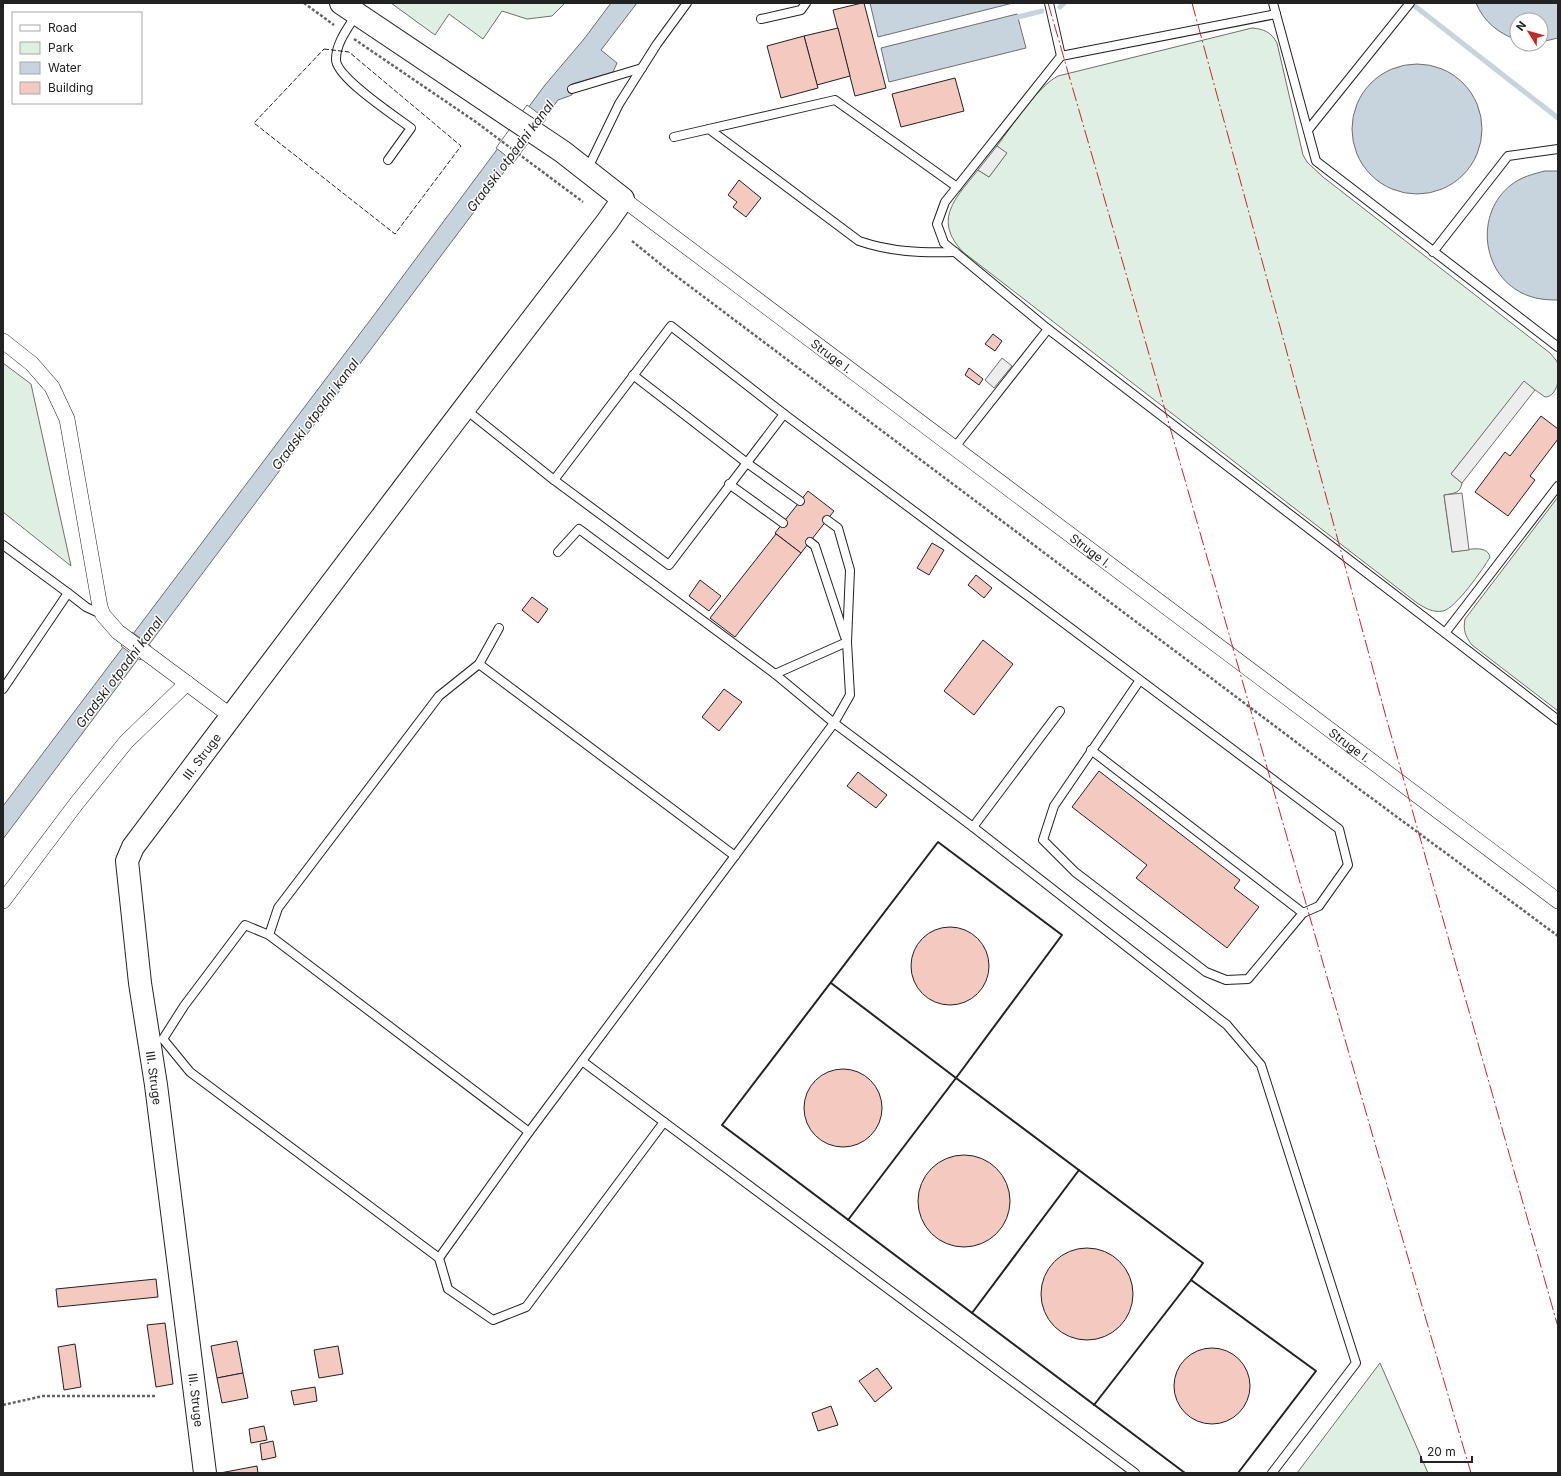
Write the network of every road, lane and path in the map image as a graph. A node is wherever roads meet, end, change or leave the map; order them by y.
1 (304, 3) edge
2 (687, 3) edge
3 (806, 3) edge
4 (1049, 3) edge
5 (1273, 3) edge
6 (1407, 6) edge
7 (349, 9) edge
8 (1276, 14) junction
9 (761, 19) dead end
10 (334, 26) dead end
11 (354, 39) dead end
12 (1061, 56) junction
13 (642, 68) junction
14 (572, 89) dead end
15 (709, 129) junction
16 (1308, 130) junction
17 (674, 137) dead end
18 (1558, 149) edge
19 (388, 160) dead end
20 (587, 170) junction
21 (957, 187) junction
22 (623, 200) junction
23 (583, 202) dead end
24 (632, 241) dead end
25 (955, 252) junction
26 (1433, 252) junction
27 (1048, 329) junction
28 (3, 341) edge
29 (1558, 347) edge
30 (633, 375) junction
31 (463, 408) junction
32 (784, 414) junction
33 (955, 448) junction
34 (747, 463) junction
35 (554, 480) junction
36 (729, 484) junction
37 (1558, 486) edge
38 (800, 501) dead end
39 (827, 520) dead end
40 (783, 523) dead end
41 (810, 542) dead end
42 (3, 545) edge
43 (558, 552) dead end
44 (68, 593) junction
45 (103, 615) junction
46 (500, 628) dead end
47 (1445, 633) junction
48 (847, 642) junction
49 (479, 664) junction
50 (775, 674) junction
51 (1140, 680) junction
52 (187, 683) junction
53 (3, 689) edge
54 (1060, 711) dead end
55 (231, 716) junction
56 (1558, 720) edge
57 (834, 723) junction
58 (1091, 750) junction
59 (973, 827) junction
60 (734, 856) junction
61 (3, 901) edge
62 (1558, 901) edge
63 (1303, 913) junction
64 (269, 934) junction
65 (1558, 936) edge
66 (582, 1060) junction
67 (664, 1122) junction
68 (529, 1132) junction
69 (439, 1258) junction
70 (155, 1396) dead end
71 (3, 1405) edge
72 (205, 1473) edge
73 (1135, 1473) edge
74 (1272, 1473) edge

1 - 10 path
2 - 13 lane
3 - 9 lane
4 - 12 lane
5 - 8 lane
6 - 16 lane
7 - 19 lane
7 - 20 street
8 - 12 lane
8 - 16 lane
11 - 23 path
12 - 21 lane
13 - 14 lane
13 - 20 lane
15 - 17 lane
15 - 21 lane
15 - 25 lane
16 - 26 lane
18 - 26 lane
20 - 22 street
21 - 25 lane
22 - 31 street, III. Struge
22 - 33 street, Struge I.
24 - 65 path
25 - 27 lane
26 - 29 lane
27 - 33 lane
27 - 47 lane
28 - 45 street
30 - 32 lane
30 - 34 lane
30 - 35 lane
31 - 35 lane
31 - 55 street, III. Struge
32 - 34 lane
32 - 51 lane
33 - 62 street, Struge I.
34 - 36 lane
34 - 38 lane
35 - 36 lane
36 - 40 lane
37 - 47 lane
39 - 48 lane
41 - 48 lane
42 - 44 lane
43 - 50 lane
44 - 45 lane
44 - 53 lane
45 - 52 street
46 - 49 lane
47 - 56 lane
48 - 50 lane
48 - 57 lane
49 - 60 lane
49 - 64 lane
50 - 57 lane
51 - 58 lane
51 - 63 lane
52 - 55 street
52 - 61 street
54 - 59 lane
55 - 72 street, III. Struge
57 - 59 lane
57 - 60 lane
58 - 63 lane
58 - 63 lane
59 - 74 lane
60 - 66 lane
64 - 68 lane
64 - 69 lane
66 - 67 lane
66 - 68 lane
67 - 69 lane
67 - 73 lane
68 - 69 lane
70 - 71 path

